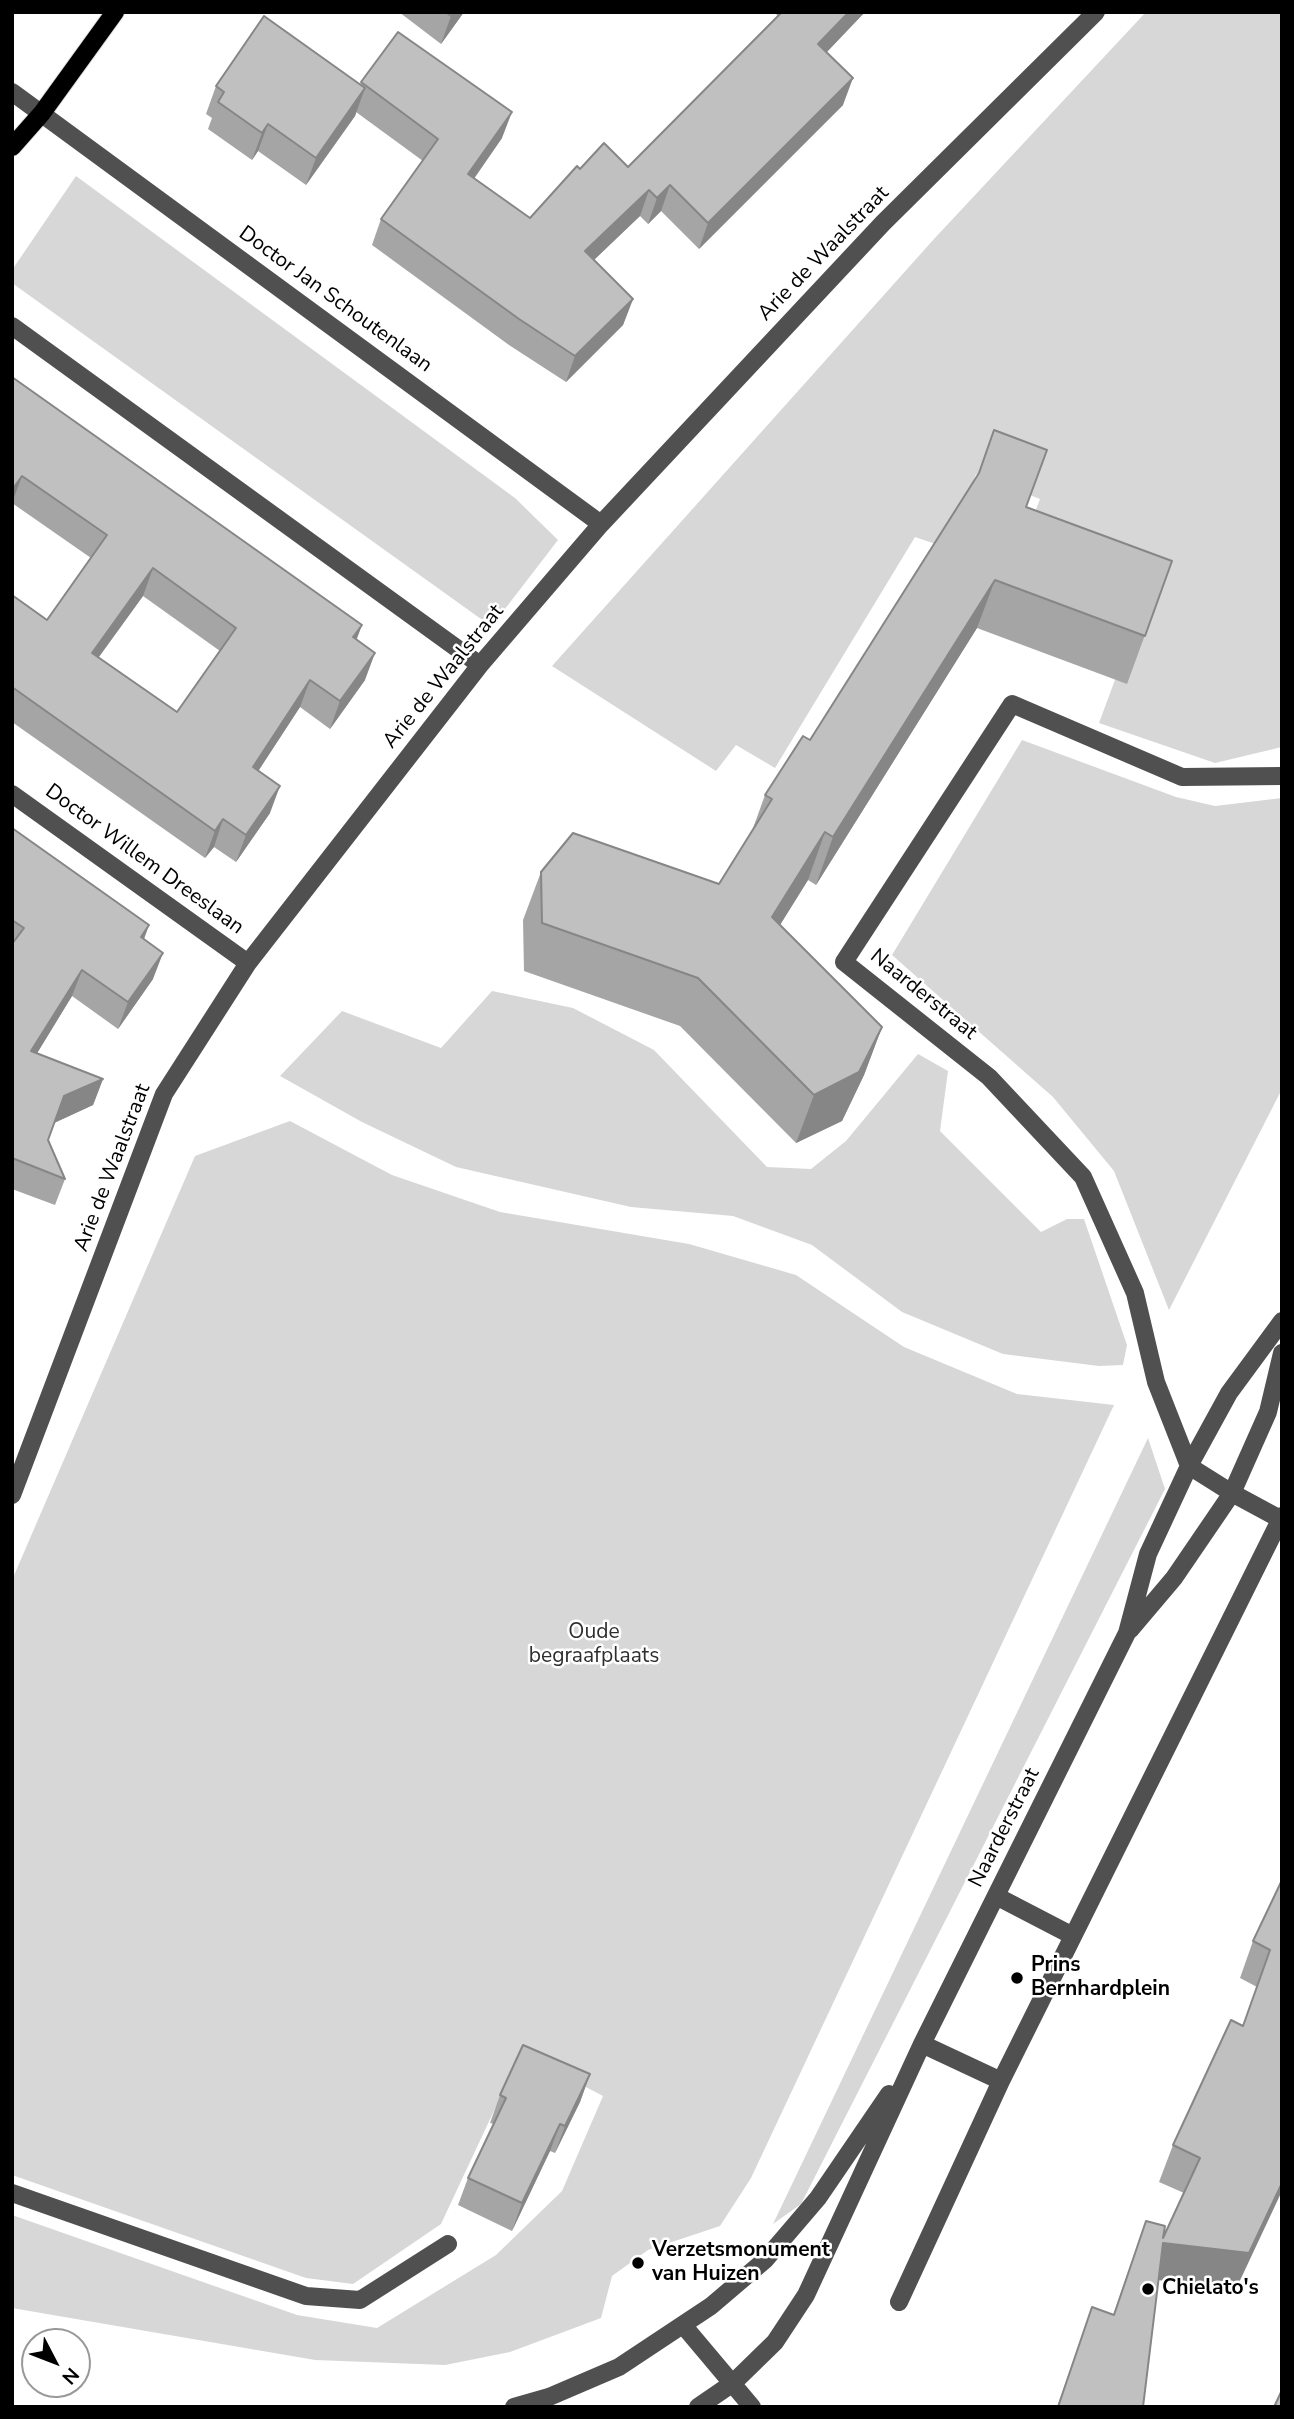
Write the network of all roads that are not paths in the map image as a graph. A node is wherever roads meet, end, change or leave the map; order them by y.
1 (115, 12) edge
2 (1096, 12) edge
3 (12, 92) edge
4 (42, 113) junction
5 (12, 147) edge
6 (12, 326) edge
7 (601, 524) junction
8 (480, 665) junction
9 (1282, 776) edge
10 (12, 794) edge
11 (248, 963) junction
12 (1282, 1321) edge
13 (1282, 1353) edge
14 (1189, 1466) junction
15 (1232, 1493) junction
16 (12, 1495) edge
17 (1281, 1518) edge
18 (1128, 1633) junction
19 (996, 1896) junction
20 (1073, 1936) junction
21 (922, 2044) junction
22 (1001, 2081) junction
23 (12, 2193) edge
24 (448, 2244) dead end
25 (899, 2302) dead end
26 (683, 2325) junction
27 (733, 2383) junction
28 (514, 2407) edge
29 (698, 2407) edge
30 (752, 2407) edge

1 - 4 main road
2 - 7 street, Arie de Waalstraat
3 - 4 street, Doctor Jan Schoutenlaan
4 - 5 main road
4 - 7 street, Doctor Jan Schoutenlaan
6 - 8 street
7 - 8 street, Arie de Waalstraat
8 - 11 street, Arie de Waalstraat
9 - 14 street, Naarderstraat
10 - 11 street, Doctor Willem Dreeslaan
11 - 16 street, Arie de Waalstraat
12 - 14 street, Naarderstraat
13 - 15 street, Naarderstraat
14 - 15 street
14 - 18 street, Naarderstraat
15 - 17 street
15 - 18 street, Naarderstraat
17 - 20 street
18 - 19 street, Naarderstraat
19 - 20 street
19 - 21 street, Naarderstraat
20 - 22 street
21 - 22 street
21 - 26 street, Naarderstraat
21 - 27 street, Naarderstraat
22 - 25 street
23 - 24 street
26 - 27 street
26 - 28 street, Naarderstraat
27 - 29 street, Naarderstraat
27 - 30 street

